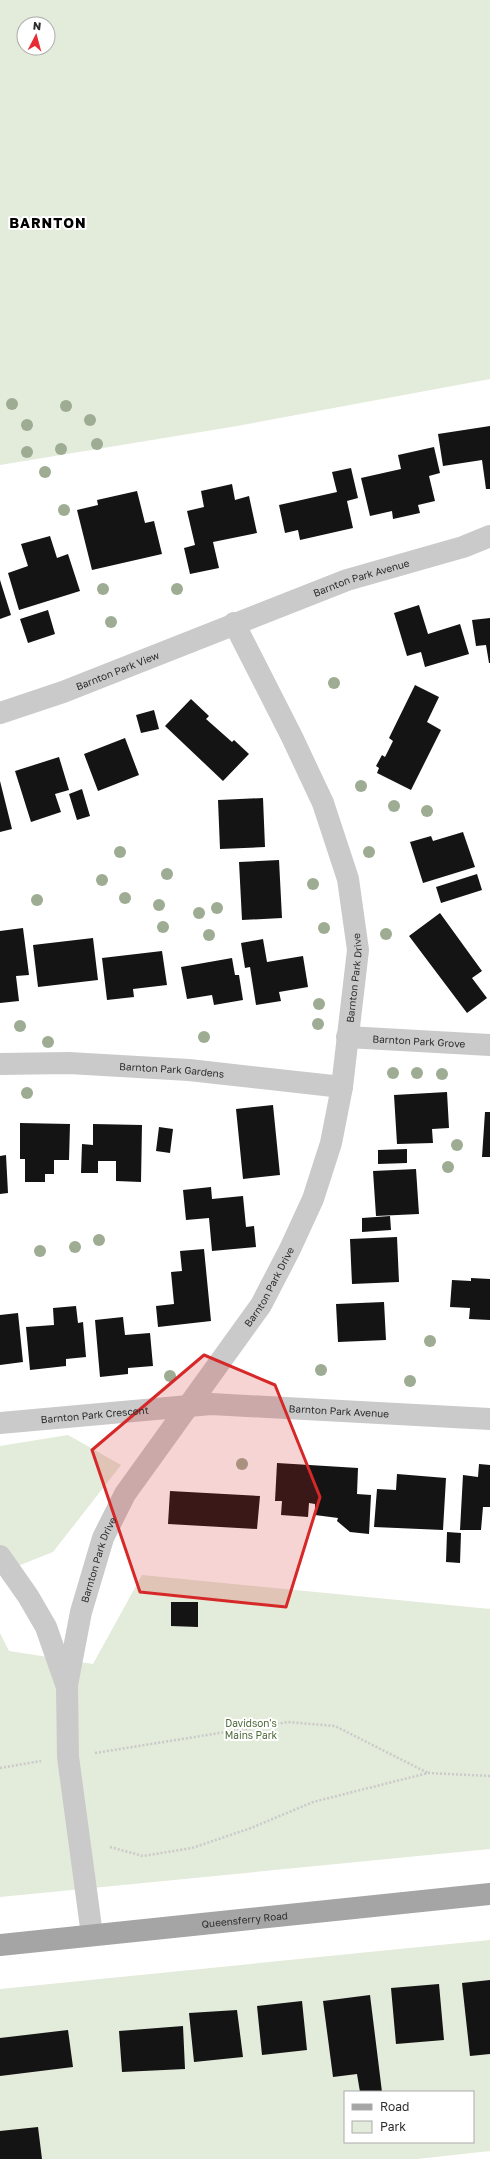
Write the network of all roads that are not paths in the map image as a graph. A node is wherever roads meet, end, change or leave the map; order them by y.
1 (490, 536) edge
2 (234, 623) junction
3 (0, 713) edge
4 (347, 1037) junction
5 (490, 1045) edge
6 (0, 1064) edge
7 (342, 1087) junction
8 (188, 1406) junction
9 (490, 1419) edge
10 (0, 1423) edge
11 (0, 1556) edge
12 (67, 1685) junction
13 (490, 1894) edge
14 (92, 1935) junction
15 (0, 1945) edge

1 - 2 street, Barnton Park Avenue
2 - 3 street, Barnton Park View
2 - 4 street, Barnton Park Drive
4 - 5 street, Barnton Park Grove
4 - 7 street, Barnton Park Drive
6 - 7 street, Barnton Park Gardens
7 - 8 street, Barnton Park Drive
8 - 9 street, Barnton Park Avenue
8 - 10 street, Barnton Park Crescent
8 - 12 street, Barnton Park Drive
11 - 12 street
12 - 14 street, Barnton Park Drive
13 - 14 main road, Queensferry Road
14 - 15 main road, Queensferry Road

